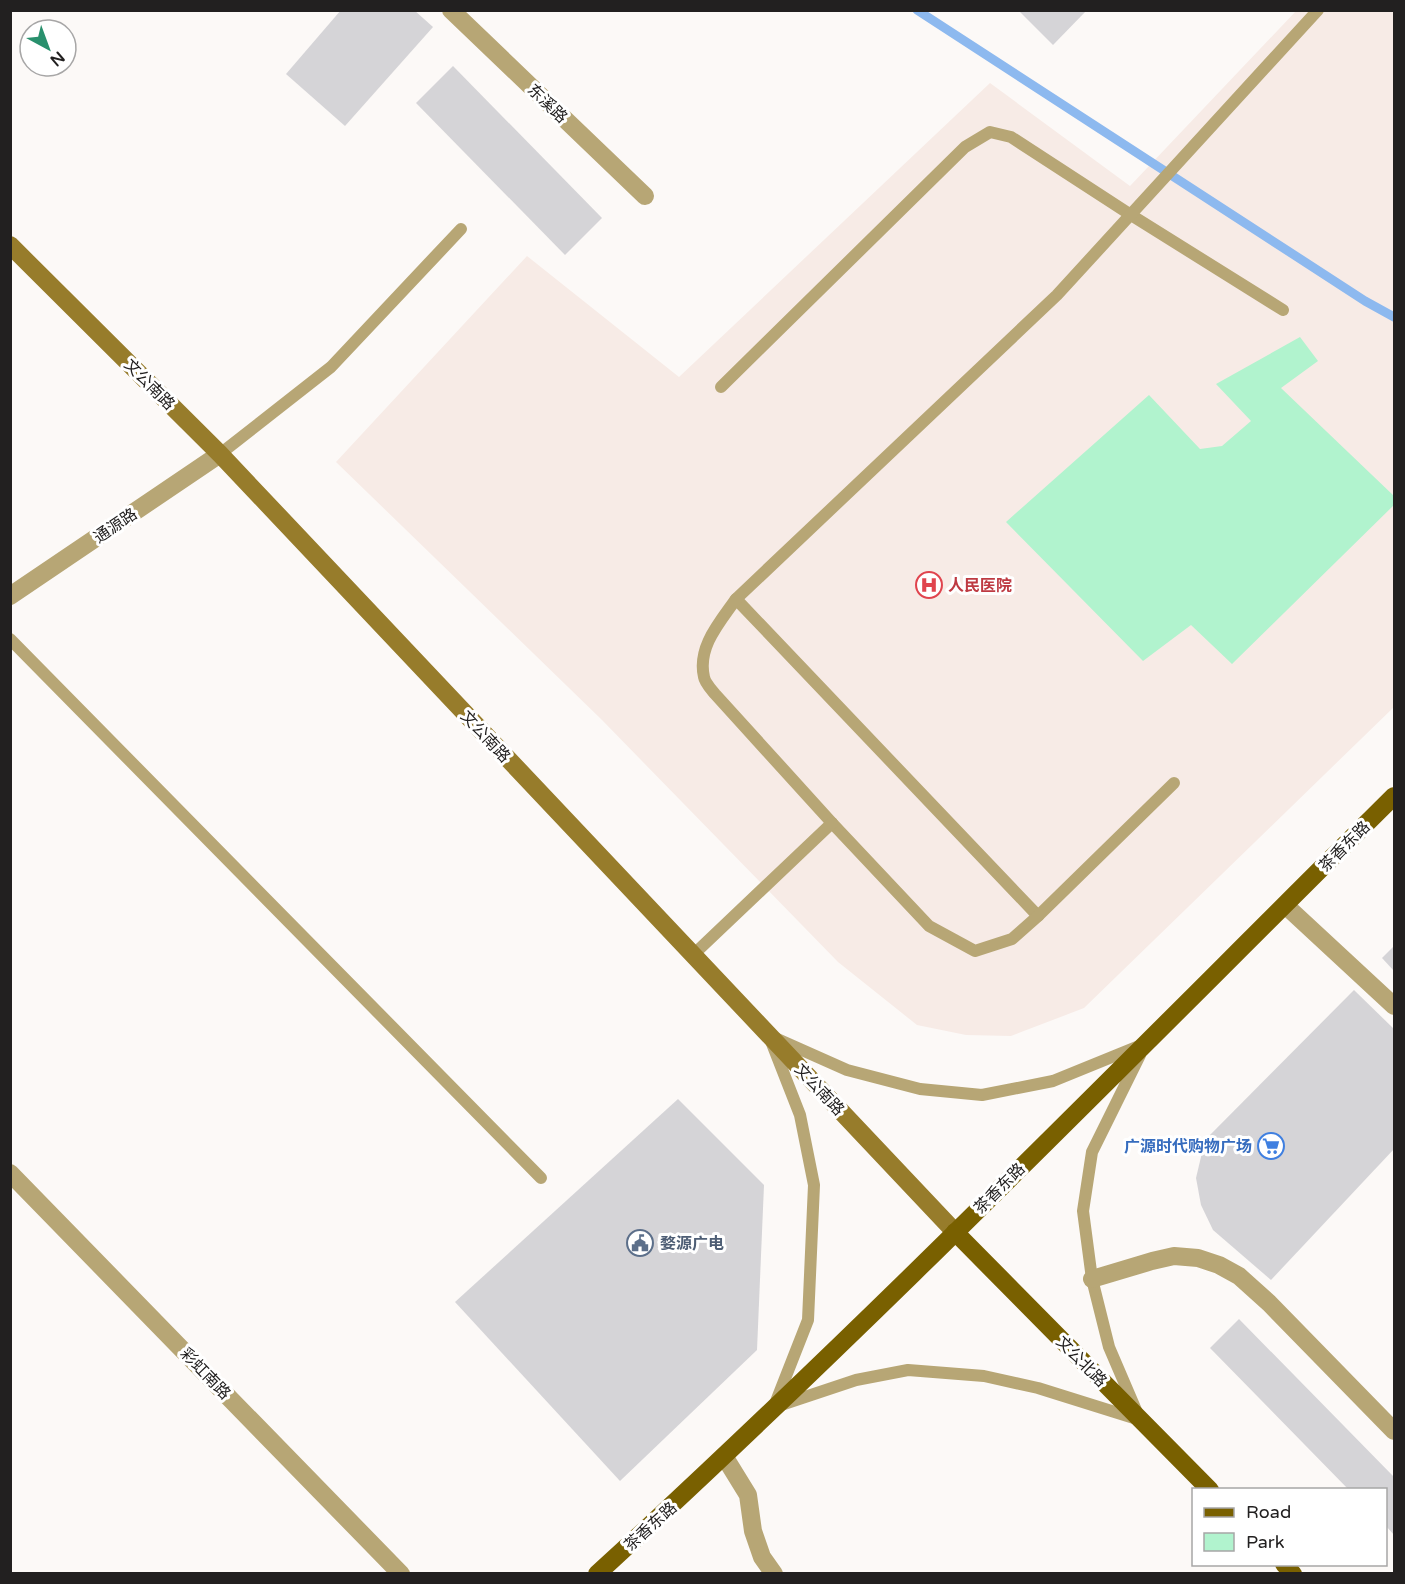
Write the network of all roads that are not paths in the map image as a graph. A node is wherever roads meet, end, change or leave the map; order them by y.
1 (451, 10) edge
2 (1318, 10) edge
3 (645, 196) dead end
4 (1131, 215) junction
5 (461, 229) dead end
6 (10, 245) edge
7 (1283, 310) dead end
8 (721, 387) dead end
9 (220, 454) junction
10 (11, 596) edge
11 (736, 599) junction
12 (10, 639) edge
13 (1174, 783) dead end
14 (1395, 796) edge
15 (832, 823) junction
16 (1284, 905) junction
17 (1038, 916) junction
18 (693, 955) junction
19 (1395, 1006) edge
20 (768, 1035) junction
21 (1146, 1043) junction
22 (10, 1173) edge
23 (541, 1178) dead end
24 (955, 1232) junction
25 (1092, 1279) junction
26 (773, 1408) junction
27 (1140, 1420) junction
28 (1392, 1425) edge
29 (724, 1456) junction
30 (1207, 1488) edge
31 (401, 1574) edge
32 (597, 1574) edge
33 (774, 1574) edge

1 - 3 street, 东溪路
2 - 4 lane
4 - 7 lane
4 - 8 lane
4 - 11 lane
5 - 9 lane
6 - 9 main road, 文公南路
9 - 10 street, 通源路
9 - 18 main road, 文公南路
11 - 15 lane
11 - 17 lane
12 - 23 lane
13 - 17 lane
14 - 16 main road, 茶香东路
15 - 17 lane
15 - 18 lane
16 - 19 street
16 - 21 main road, 茶香东路
18 - 20 main road, 文公南路
20 - 21 lane
20 - 24 main road, 文公南路
20 - 26 lane
21 - 24 main road, 茶香东路
21 - 25 lane
22 - 31 street, 彩虹南路
24 - 26 main road, 茶香东路
24 - 27 main road, 文公北路
25 - 27 lane
25 - 28 street
26 - 27 lane
26 - 29 main road, 茶香东路
27 - 30 main road, 文公北路
29 - 32 main road, 茶香东路
29 - 33 street

